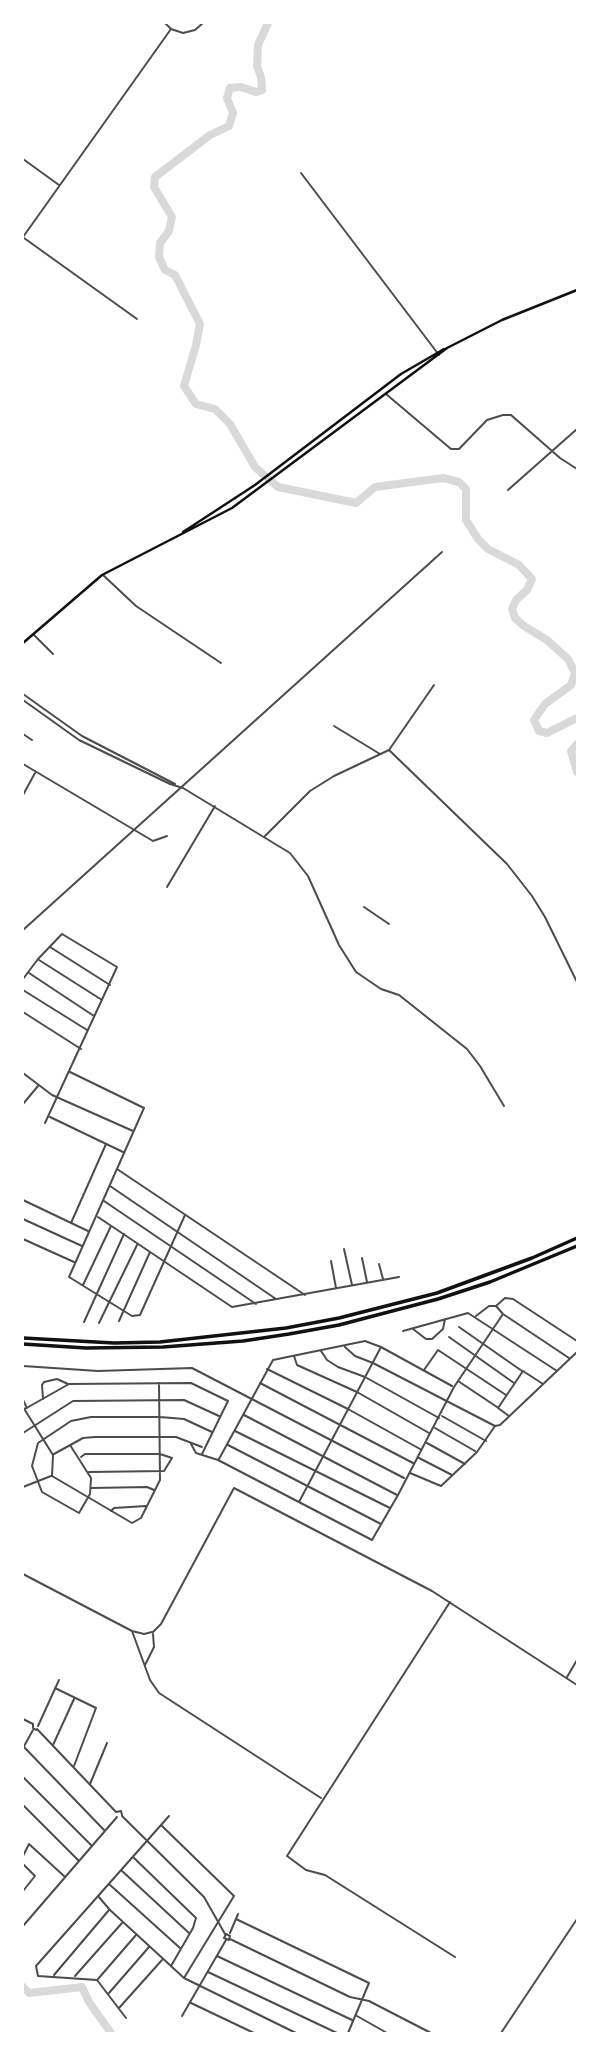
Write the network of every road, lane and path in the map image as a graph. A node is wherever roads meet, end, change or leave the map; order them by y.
1 (166, 23) edge
2 (203, 23) edge
3 (171, 29) junction
4 (23, 159) edge
5 (301, 173) dead end
6 (60, 186) junction
7 (23, 237) edge
8 (577, 290) edge
9 (137, 319) dead end
10 (438, 354) junction
11 (385, 394) junction
12 (577, 429) edge
13 (553, 451) junction
14 (577, 469) edge
15 (508, 490) dead end
16 (180, 534) junction
17 (442, 552) dead end
18 (102, 575) junction
19 (34, 634) junction
20 (23, 643) edge
21 (53, 654) dead end
22 (221, 663) dead end
23 (434, 685) dead end
24 (23, 694) edge
25 (23, 700) edge
26 (334, 726) dead end
27 (23, 734) edge
28 (32, 740) dead end
29 (389, 750) junction
30 (381, 754) junction
31 (23, 764) edge
32 (36, 772) junction
33 (175, 784) junction
34 (183, 788) junction
35 (23, 795) edge
36 (215, 805) junction
37 (135, 829) junction
38 (167, 836) dead end
39 (264, 837) junction
40 (167, 887) dead end
41 (364, 907) dead end
42 (389, 924) dead end
43 (23, 930) edge
44 (49, 946) junction
45 (38, 959) junction
46 (28, 972) junction
47 (23, 979) edge
48 (577, 982) edge
49 (110, 985) junction
50 (23, 990) edge
51 (103, 1001) junction
52 (23, 1012) edge
53 (96, 1017) junction
54 (89, 1031) junction
55 (81, 1049) junction
56 (71, 1072) junction
57 (23, 1073) edge
58 (27, 1076) junction
59 (23, 1080) edge
60 (38, 1085) junction
61 (57, 1098) junction
62 (23, 1104) edge
63 (504, 1106) dead end
64 (49, 1116) junction
65 (46, 1123) dead end
66 (133, 1131) junction
67 (106, 1144) junction
68 (123, 1153) junction
69 (117, 1169) junction
70 (110, 1185) junction
71 (23, 1200) edge
72 (103, 1200) junction
73 (185, 1215) junction
74 (96, 1216) junction
75 (23, 1219) edge
76 (71, 1223) junction
77 (111, 1226) junction
78 (89, 1231) junction
79 (178, 1232) junction
80 (124, 1234) junction
81 (577, 1238) edge
82 (23, 1239) edge
83 (137, 1243) junction
84 (577, 1245) edge
85 (171, 1246) junction
86 (82, 1247) junction
87 (344, 1249) dead end
88 (150, 1252) junction
89 (362, 1258) dead end
90 (331, 1261) dead end
91 (75, 1262) junction
92 (164, 1262) junction
93 (379, 1264) dead end
94 (399, 1277) dead end
95 (383, 1280) junction
96 (367, 1283) junction
97 (83, 1286) junction
98 (353, 1286) junction
99 (336, 1289) junction
100 (97, 1294) junction
101 (305, 1295) junction
102 (278, 1300) junction
103 (109, 1302) junction
104 (256, 1304) junction
105 (496, 1306) junction
106 (124, 1311) junction
107 (503, 1314) junction
108 (474, 1317) junction
109 (445, 1319) junction
110 (119, 1321) dead end
111 (84, 1322) dead end
112 (99, 1322) dead end
113 (459, 1327) dead end
114 (412, 1329) junction
115 (492, 1329) junction
116 (403, 1331) dead end
117 (577, 1333) edge
118 (449, 1337) dead end
119 (23, 1338) edge
120 (573, 1338) junction
121 (577, 1341) edge
122 (483, 1343) junction
123 (23, 1344) edge
124 (344, 1346) junction
125 (381, 1347) junction
126 (321, 1350) junction
127 (577, 1352) edge
128 (475, 1355) junction
129 (295, 1356) junction
130 (570, 1358) junction
131 (373, 1363) junction
132 (23, 1367) edge
133 (266, 1368) junction
134 (466, 1368) junction
135 (424, 1370) junction
136 (523, 1371) junction
137 (557, 1371) junction
138 (365, 1377) junction
139 (458, 1381) junction
140 (259, 1382) junction
141 (515, 1383) junction
142 (69, 1384) junction
143 (159, 1384) junction
144 (544, 1384) junction
145 (454, 1387) junction
146 (357, 1392) junction
147 (506, 1395) junction
148 (43, 1399) junction
149 (251, 1399) junction
150 (23, 1400) edge
151 (160, 1400) junction
152 (448, 1401) junction
153 (24, 1408) edge
154 (498, 1408) junction
155 (348, 1409) junction
156 (243, 1414) junction
157 (509, 1416) junction
158 (160, 1417) junction
159 (220, 1417) junction
160 (440, 1417) junction
161 (35, 1424) junction
162 (340, 1425) junction
163 (495, 1426) junction
164 (434, 1428) junction
165 (234, 1430) junction
166 (212, 1432) junction
167 (23, 1433) edge
168 (430, 1434) junction
169 (160, 1436) junction
170 (44, 1439) junction
171 (332, 1441) junction
172 (486, 1441) junction
173 (426, 1442) junction
174 (191, 1444) junction
175 (70, 1445) junction
176 (227, 1445) junction
177 (204, 1448) junction
178 (422, 1450) junction
179 (477, 1452) junction
180 (160, 1454) junction
181 (202, 1454) junction
182 (53, 1455) junction
183 (323, 1456) junction
184 (418, 1457) junction
185 (79, 1458) junction
186 (218, 1460) junction
187 (414, 1464) junction
188 (465, 1464) junction
189 (161, 1470) junction
190 (316, 1471) junction
191 (88, 1472) junction
192 (409, 1472) junction
193 (453, 1475) junction
194 (52, 1476) junction
195 (405, 1479) junction
196 (37, 1482) junction
197 (307, 1486) junction
198 (23, 1487) edge
199 (91, 1488) junction
200 (155, 1490) junction
201 (398, 1495) junction
202 (88, 1498) junction
203 (298, 1503) junction
204 (147, 1506) junction
205 (390, 1509) junction
206 (111, 1511) junction
207 (382, 1524) junction
208 (23, 1574) edge
209 (450, 1602) junction
210 (132, 1631) junction
211 (153, 1632) junction
212 (577, 1660) edge
213 (144, 1666) junction
214 (566, 1678) junction
215 (59, 1680) dead end
216 (577, 1685) edge
217 (55, 1688) junction
218 (75, 1698) junction
219 (23, 1719) edge
220 (33, 1724) junction
221 (36, 1728) junction
222 (107, 1743) dead end
223 (53, 1745) junction
224 (23, 1748) edge
225 (74, 1767) junction
226 (23, 1777) edge
227 (90, 1784) junction
228 (322, 1799) junction
229 (23, 1805) edge
230 (116, 1812) junction
231 (122, 1816) junction
232 (169, 1816) dead end
233 (117, 1817) junction
234 (161, 1824) junction
235 (105, 1830) junction
236 (145, 1841) junction
237 (92, 1846) junction
238 (23, 1856) edge
239 (132, 1856) junction
240 (79, 1861) junction
241 (23, 1864) edge
242 (120, 1869) junction
243 (65, 1877) junction
244 (108, 1883) junction
245 (23, 1891) edge
246 (98, 1895) junction
247 (110, 1910) junction
248 (238, 1914) dead end
249 (236, 1919) junction
250 (577, 1919) edge
251 (219, 1921) junction
252 (123, 1922) junction
253 (23, 1926) edge
254 (136, 1934) junction
255 (190, 1934) junction
256 (227, 1934) junction
257 (228, 1940) junction
258 (149, 1946) junction
259 (181, 1950) junction
260 (217, 1956) junction
261 (455, 1957) dead end
262 (163, 1959) junction
263 (171, 1967) junction
264 (208, 1972) junction
265 (52, 1977) junction
266 (74, 1978) junction
267 (184, 1978) junction
268 (97, 1980) junction
269 (199, 1987) junction
270 (108, 1994) junction
271 (361, 2000) junction
272 (190, 2002) junction
273 (119, 2009) junction
274 (355, 2015) junction
275 (182, 2016) dead end
276 (126, 2018) dead end
277 (353, 2021) junction
278 (254, 2033) edge
279 (296, 2033) edge
280 (337, 2033) edge
281 (348, 2033) edge
282 (387, 2033) edge
283 (431, 2033) edge
284 (501, 2033) edge

1 - 3 street
2 - 3 street
3 - 6 street
4 - 6 street
5 - 10 street
6 - 7 street
7 - 9 street
8 - 10 highway
10 - 11 highway
10 - 16 highway
11 - 13 street
11 - 16 highway
12 - 13 street
13 - 14 street
13 - 15 street
16 - 18 highway
17 - 34 street
18 - 19 highway
18 - 22 street
19 - 20 highway
19 - 21 street
23 - 29 street
24 - 33 street
25 - 33 street
26 - 30 street
27 - 28 street
29 - 30 street
29 - 48 street
30 - 39 street
31 - 32 street
32 - 35 street
32 - 37 street
33 - 34 street
34 - 36 street
34 - 37 street
36 - 39 street
36 - 40 street
37 - 38 street
37 - 43 street
39 - 63 street
41 - 42 street
44 - 45 street
44 - 49 street
44 - 49 street
45 - 46 street
45 - 51 street
46 - 47 street
46 - 53 street
49 - 51 street
50 - 54 street
51 - 53 street
52 - 55 street
53 - 54 street
54 - 55 street
55 - 56 street
56 - 61 street
56 - 66 street
57 - 58 street
58 - 59 street
58 - 60 street
60 - 61 street
60 - 62 street
61 - 64 street
61 - 66 street
64 - 65 street
64 - 67 street
66 - 68 street
67 - 68 street
67 - 76 street
68 - 69 street
69 - 70 street
69 - 73 street
70 - 72 street
70 - 79 street
71 - 76 street
72 - 74 street
72 - 85 street
73 - 79 street
73 - 101 street
74 - 77 street
74 - 78 street
75 - 86 street
76 - 78 street
77 - 80 street
77 - 97 street
78 - 86 street
79 - 85 street
79 - 102 street
80 - 83 street
80 - 100 street
81 - 119 highway
82 - 91 street
83 - 88 street
83 - 103 street
84 - 123 highway
85 - 92 street
85 - 104 street
86 - 91 street
87 - 98 street
88 - 92 street
88 - 106 street
89 - 96 street
90 - 99 street
91 - 97 street
92 - 104 street
92 - 106 street
93 - 95 street
94 - 95 street
95 - 96 street
96 - 98 street
97 - 100 street
98 - 99 street
99 - 101 street
100 - 103 street
100 - 111 street
101 - 102 street
102 - 104 street
103 - 106 street
103 - 112 street
105 - 107 street
105 - 108 street
105 - 120 street
106 - 110 street
107 - 115 street
107 - 130 street
108 - 109 street
108 - 115 street
109 - 114 street
109 - 114 street
113 - 122 street
114 - 116 street
115 - 122 street
115 - 137 street
117 - 120 street
118 - 128 street
120 - 121 street
122 - 128 street
122 - 136 street
124 - 125 street
124 - 126 street
124 - 131 street
125 - 131 street
125 - 135 street
126 - 129 street
126 - 138 street
127 - 130 street
128 - 134 street
128 - 141 street
129 - 133 street
129 - 146 street
130 - 137 street
131 - 138 street
131 - 152 street
132 - 149 street
133 - 140 street
133 - 155 street
134 - 135 street
134 - 139 street
134 - 147 street
135 - 145 street
136 - 141 street
136 - 144 street
137 - 144 street
138 - 146 street
138 - 160 street
139 - 145 street
139 - 154 street
140 - 149 street
140 - 162 street
141 - 147 street
142 - 143 street
142 - 148 street
142 - 148 street
143 - 151 street
143 - 159 street
144 - 157 street
145 - 152 street
146 - 155 street
146 - 168 street
147 - 154 street
148 - 153 street
149 - 156 street
149 - 171 street
150 - 153 street
151 - 158 street
151 - 159 street
151 - 161 street
152 - 160 street
152 - 163 street
153 - 161 street
154 - 157 street
155 - 162 street
155 - 178 street
156 - 165 street
156 - 183 street
157 - 163 street
158 - 166 street
158 - 169 street
158 - 170 street
159 - 166 street
160 - 164 street
160 - 172 street
161 - 167 street
161 - 170 street
162 - 171 street
162 - 187 street
163 - 172 street
164 - 168 street
164 - 179 street
165 - 176 street
165 - 190 street
166 - 177 street
168 - 173 street
169 - 174 street
169 - 175 street
169 - 180 street
170 - 182 street
170 - 196 street
171 - 183 street
171 - 195 street
172 - 179 street
173 - 178 street
173 - 188 street
174 - 177 street
174 - 181 street
175 - 182 street
175 - 185 street
176 - 186 street
176 - 197 street
177 - 181 street
178 - 184 street
179 - 188 street
180 - 185 street
180 - 189 street
180 - 189 street
181 - 186 street
182 - 194 street
183 - 190 street
183 - 201 street
184 - 187 street
184 - 193 street
185 - 191 street
186 - 203 street
187 - 192 street
188 - 193 street
189 - 191 street
189 - 200 street
190 - 197 street
190 - 205 street
191 - 199 street
192 - 193 street
192 - 195 street
194 - 196 street
194 - 202 street
195 - 201 street
196 - 198 street
196 - 202 street
197 - 203 street
197 - 207 street
199 - 200 street
199 - 202 street
200 - 204 street
201 - 205 street
202 - 206 street
203 - 207 street
204 - 206 street
204 - 206 street
205 - 207 street
208 - 210 street
209 - 211 street
209 - 214 street
209 - 228 street
210 - 211 street
210 - 213 street
211 - 213 street
212 - 214 street
213 - 228 street
214 - 216 street
215 - 217 street
217 - 218 street
217 - 221 street
218 - 223 street
218 - 225 street
219 - 220 street
220 - 221 street
220 - 221 street
221 - 223 street
221 - 224 street
222 - 227 street
223 - 225 street
224 - 235 street
225 - 227 street
226 - 237 street
227 - 230 street
228 - 261 street
229 - 240 street
230 - 231 street
230 - 233 street
231 - 233 street
231 - 236 street
232 - 234 street
233 - 235 street
234 - 236 street
234 - 251 street
235 - 237 street
236 - 239 street
236 - 251 street
237 - 240 street
238 - 243 street
239 - 242 street
239 - 255 street
240 - 243 street
241 - 245 street
242 - 244 street
242 - 255 street
243 - 253 street
244 - 246 street
244 - 259 street
246 - 247 street
246 - 265 street
247 - 252 street
247 - 265 street
248 - 249 street
249 - 256 street
249 - 271 street
250 - 284 street
251 - 256 street
251 - 267 street
252 - 254 street
252 - 266 street
254 - 258 street
254 - 268 street
255 - 259 street
256 - 257 street
256 - 257 street
257 - 260 street
257 - 271 street
258 - 262 street
258 - 270 street
259 - 263 street
260 - 264 street
260 - 277 street
262 - 263 street
262 - 273 street
263 - 267 street
264 - 269 street
264 - 280 street
265 - 266 street
266 - 268 street
267 - 269 street
268 - 270 street
269 - 272 street
269 - 279 street
270 - 273 street
271 - 274 street
271 - 283 street
272 - 275 street
272 - 278 street
273 - 276 street
274 - 277 street
274 - 282 street
277 - 281 street

